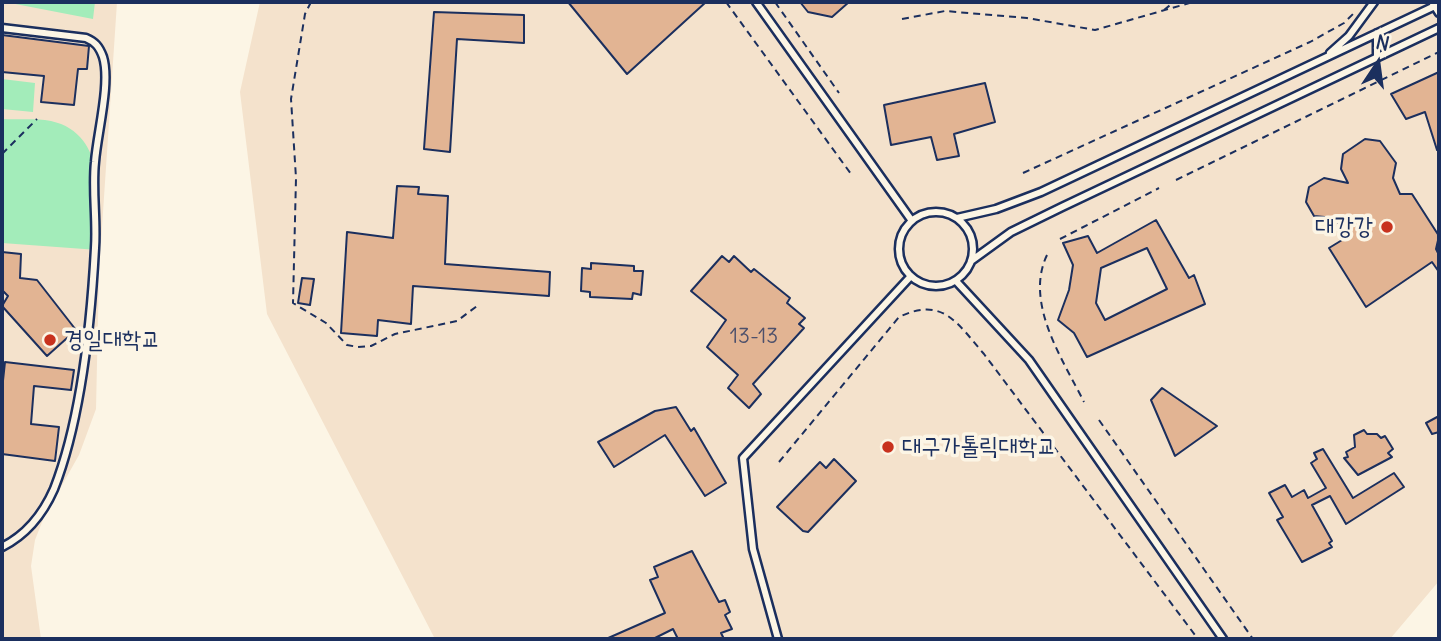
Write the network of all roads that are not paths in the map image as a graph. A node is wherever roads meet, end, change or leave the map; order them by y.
1 (756, 2) edge
2 (1374, 2) edge
3 (1436, 4) edge
4 (1439, 13) edge
5 (1439, 28) edge
6 (2, 29) edge
7 (1377, 33) junction
8 (1377, 57) junction
9 (1325, 58) junction
10 (957, 218) junction
11 (912, 221) junction
12 (971, 261) junction
13 (911, 276) junction
14 (956, 281) junction
15 (2, 547) edge
16 (778, 639) edge
17 (1223, 639) edge

1 - 11 lane
2 - 9 lane
3 - 4 lane
3 - 7 lane
5 - 8 lane
6 - 15 lane
7 - 8 lane
7 - 9 lane
8 - 12 lane
9 - 10 lane
10 - 11 lane
10 - 12 lane
11 - 13 lane
12 - 14 lane
13 - 14 lane
13 - 16 lane
14 - 17 lane

